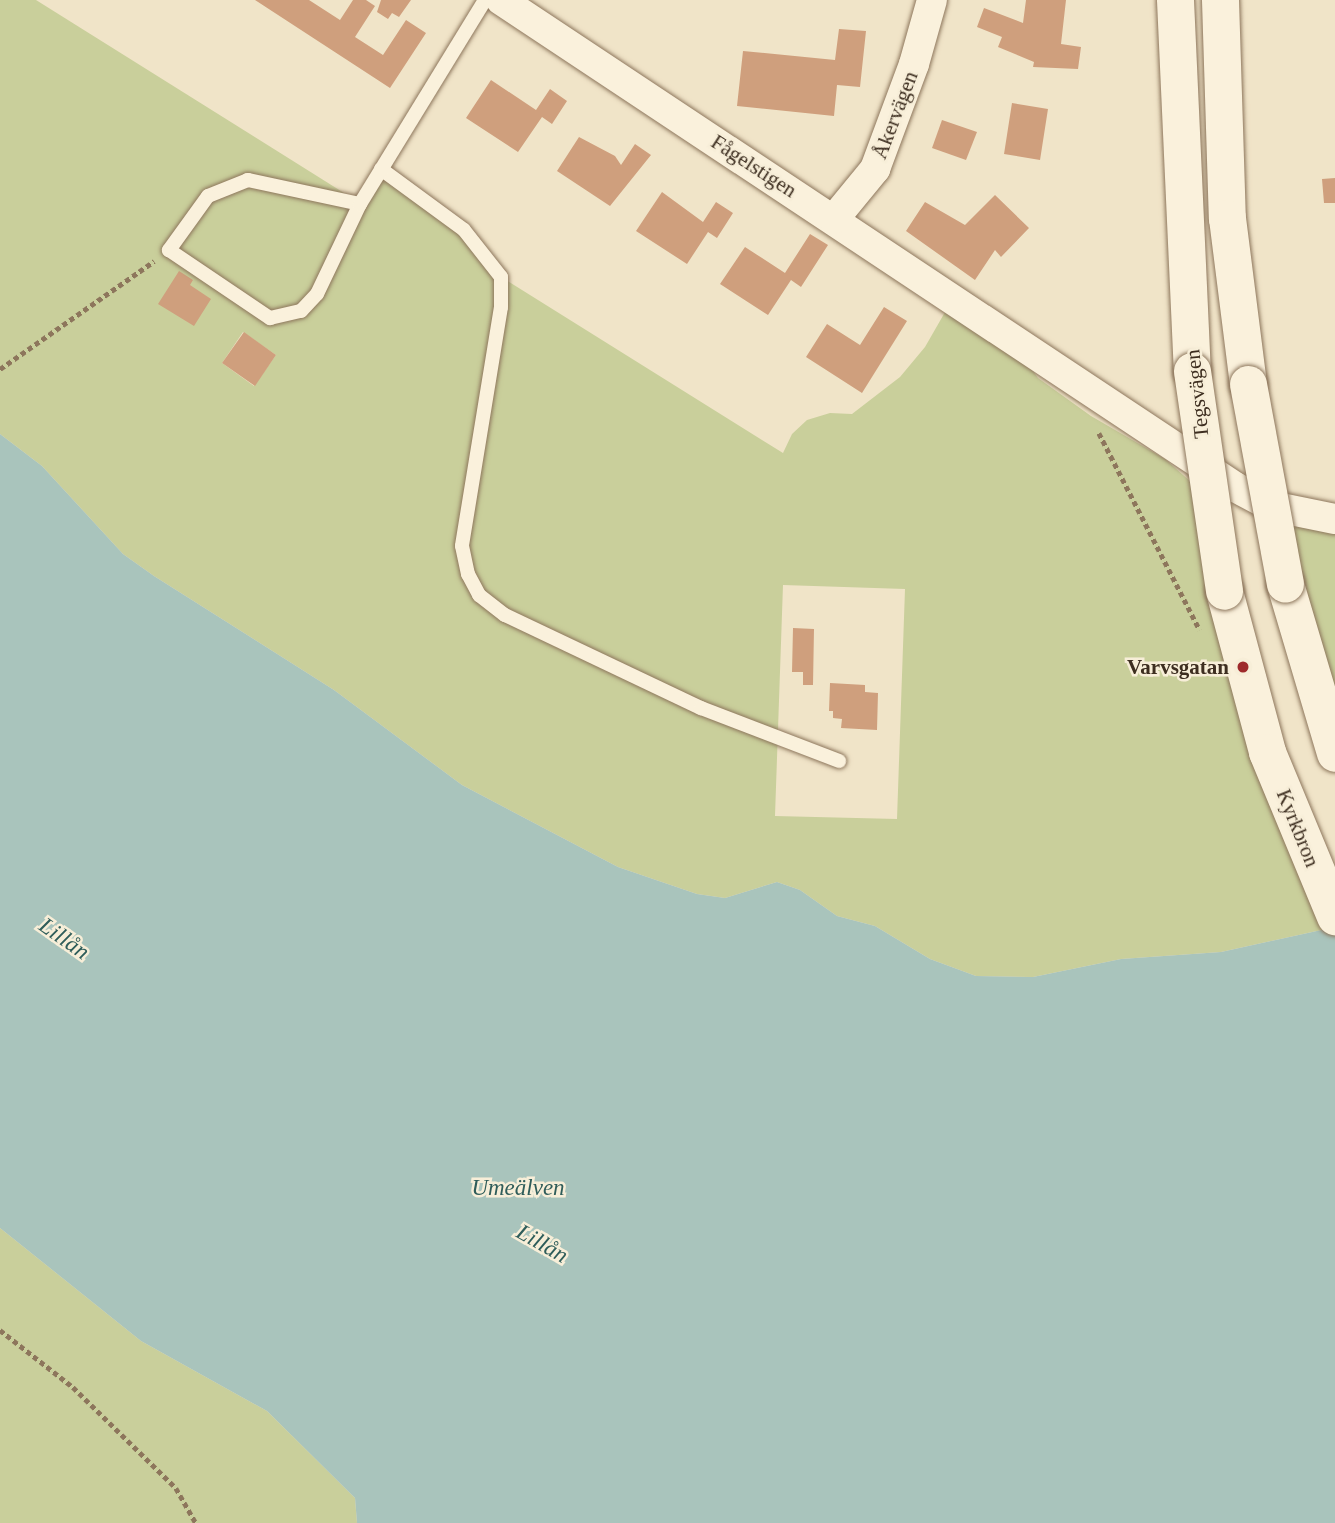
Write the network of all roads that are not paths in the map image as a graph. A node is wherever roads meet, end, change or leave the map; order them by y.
1 (485, 0) edge
2 (932, 0) edge
3 (1175, 0) edge
4 (1220, 0) edge
5 (515, 4) edge
6 (381, 169) junction
7 (360, 204) junction
8 (834, 219) junction
9 (1335, 519) edge
10 (1331, 743) edge
11 (839, 761) dead end
12 (1278, 778) joint
13 (1335, 916) edge

1 - 6 lane
2 - 8 street, Åkervägen
3 - 12 street, Tegsvägen, bridge
4 - 10 street, bridge
5 - 8 street, Fågelstigen
6 - 7 lane
6 - 11 lane
7 - 7 lane
8 - 9 street, Fågelstigen
12 - 13 street, Kyrkbron

